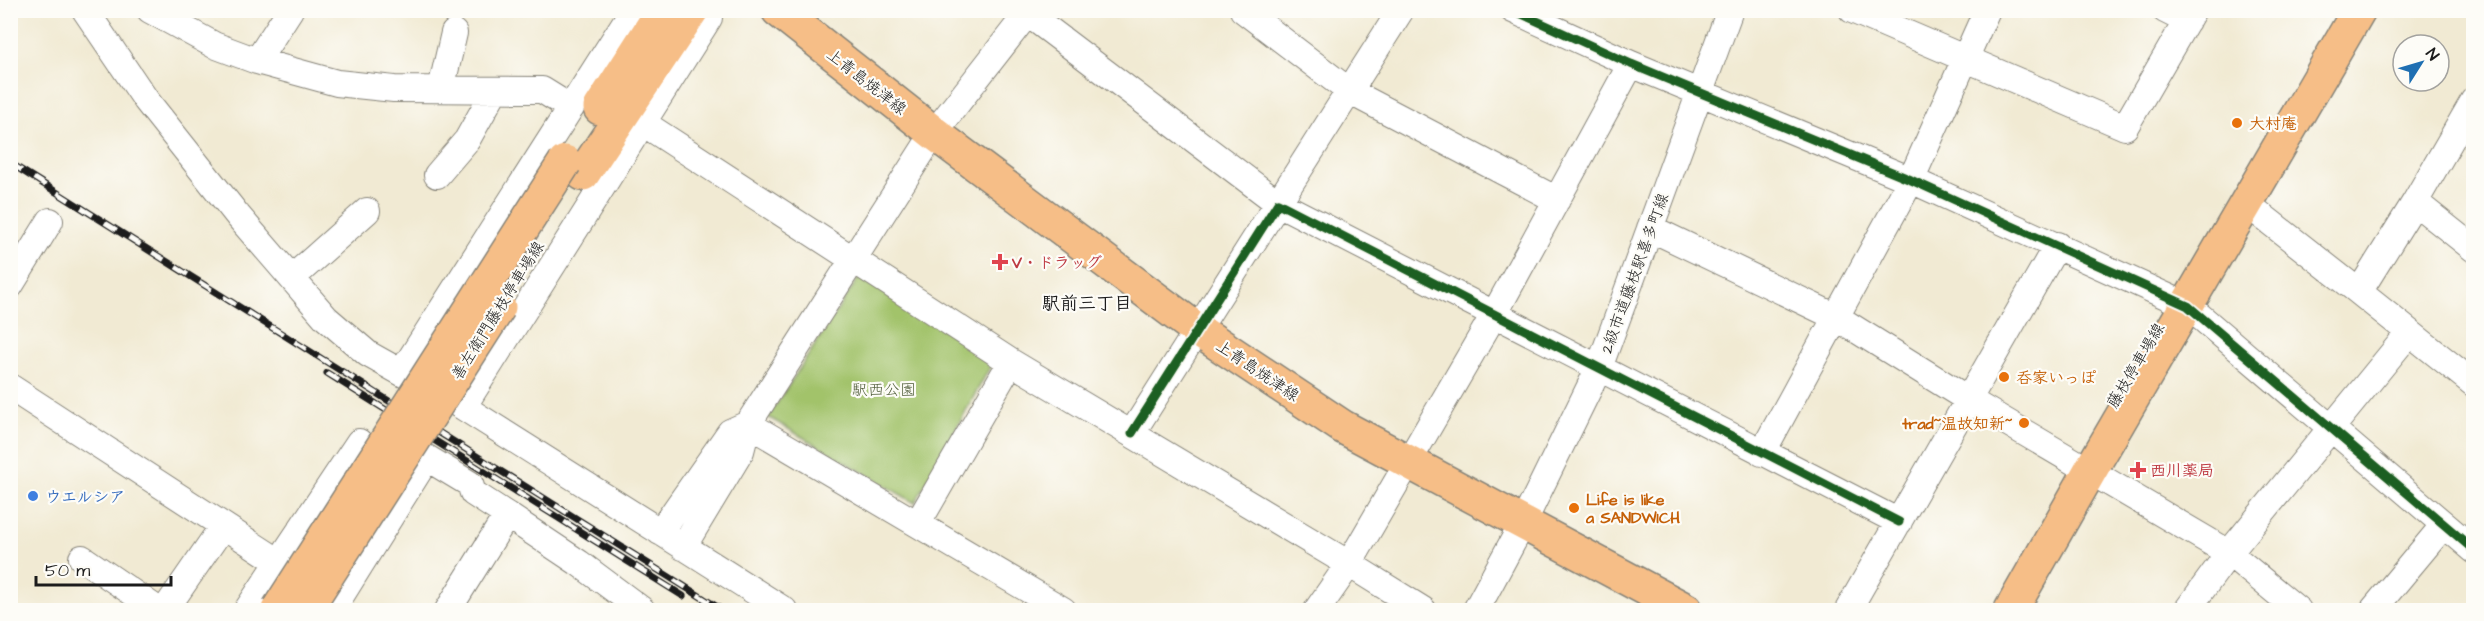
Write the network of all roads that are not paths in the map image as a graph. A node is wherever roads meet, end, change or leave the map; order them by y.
1 (85, 10) edge
2 (290, 10) edge
3 (633, 10) edge
4 (663, 10) edge
5 (692, 10) edge
6 (709, 10) edge
7 (778, 10) edge
8 (1243, 10) edge
9 (1401, 10) edge
10 (1730, 10) edge
11 (1852, 10) edge
12 (1987, 10) edge
13 (2359, 10) edge
14 (155, 11) edge
15 (1027, 12) edge
16 (2181, 14) edge
17 (1506, 15) edge
18 (454, 33) dead end
19 (1965, 59) junction
20 (257, 61) junction
21 (1631, 64) junction
22 (441, 89) junction
23 (495, 90) junction
24 (1349, 91) junction
25 (1701, 93) junction
26 (571, 108) junction
27 (2471, 110) edge
28 (643, 123) junction
29 (934, 133) junction
30 (574, 168) junction
31 (437, 174) dead end
32 (1911, 180) junction
33 (1557, 200) junction
34 (2415, 202) junction
35 (1278, 203) junction
36 (2247, 204) junction
37 (367, 211) dead end
38 (50, 221) dead end
39 (1650, 228) junction
40 (2056, 245) junction
41 (2474, 249) edge
42 (851, 259) junction
43 (292, 278) junction
44 (10, 286) edge
45 (2359, 292) junction
46 (2188, 306) junction
47 (1495, 313) junction
48 (1836, 317) junction
49 (1196, 328) junction
50 (2409, 333) junction
51 (1011, 362) junction
52 (1599, 368) junction
53 (402, 372) junction
54 (2474, 384) edge
55 (10, 387) edge
56 (1969, 400) junction
57 (463, 407) junction
58 (748, 424) junction
59 (2330, 428) junction
60 (1131, 433) junction
61 (359, 442) dead end
62 (1762, 453) junction
63 (1409, 463) junction
64 (2090, 471) junction
65 (507, 515) junction
66 (1899, 522) junction
67 (918, 523) junction
68 (1523, 523) junction
69 (223, 526) junction
70 (2444, 526) junction
71 (660, 532) junction
72 (683, 547) junction
73 (2474, 550) edge
74 (2229, 553) junction
75 (82, 558) dead end
76 (273, 558) dead end
77 (1349, 564) junction
78 (342, 607) edge
79 (158, 610) edge
80 (165, 610) edge
81 (247, 610) edge
82 (278, 610) edge
83 (305, 610) edge
84 (448, 610) edge
85 (642, 610) edge
86 (784, 610) edge
87 (1063, 610) edge
88 (1317, 610) edge
89 (1423, 610) edge
90 (1476, 610) edge
91 (1686, 610) edge
92 (1848, 610) edge
93 (2011, 610) edge
94 (2187, 610) edge
95 (2298, 610) edge
96 (2373, 610) edge

1 - 43 street
2 - 20 street
3 - 26 street
4 - 30 main road, 善左衛門藤枝停車場線
5 - 30 main road, 善左衛門藤枝停車場線
6 - 28 street
7 - 29 main road, 上青島焼津線
8 - 24 street
9 - 24 street
10 - 25 street, 2級市道藤枝駅喜多町線
11 - 19 street
12 - 19 street
13 - 36 main road, 藤枝停車場線
14 - 20 street
15 - 29 street
15 - 35 street
16 - 19 street
17 - 21 street
18 - 22 street
19 - 32 street
20 - 22 street
21 - 25 street
21 - 33 street
22 - 23 street
23 - 26 street
23 - 31 street
24 - 33 street
24 - 35 street
25 - 32 street
25 - 39 street, 2級市道藤枝駅喜多町線
26 - 53 street
27 - 34 street
28 - 42 street
28 - 57 street
29 - 42 street
29 - 49 main road, 上青島焼津線
30 - 82 main road, 善左衛門藤枝停車場線, bridge
30 - 83 main road, 善左衛門藤枝停車場線, bridge
32 - 40 street
32 - 48 street
33 - 47 street
34 - 41 street
34 - 45 street
35 - 47 street
35 - 49 street
36 - 45 street
36 - 46 main road, 藤枝停車場線
37 - 43 street
38 - 44 street
39 - 48 street
39 - 52 street, 2級市道藤枝駅喜多町線
40 - 46 street
40 - 56 street
42 - 51 street
42 - 58 street
43 - 53 street
45 - 50 street
46 - 59 street
46 - 64 main road, 藤枝停車場線
47 - 52 street
47 - 63 street
48 - 56 street
48 - 62 street
49 - 60 street
49 - 63 main road, 上青島焼津線
50 - 54 street
50 - 59 street
51 - 60 street
51 - 67 street
52 - 62 street
52 - 68 street, 2級市道藤枝駅喜多町線
53 - 57 street
55 - 69 street
56 - 64 street
56 - 66 street
57 - 71 street
58 - 67 street
58 - 71 street
58 - 72 street
59 - 70 street
59 - 74 street
60 - 77 street
61 - 81 street
62 - 66 street
63 - 68 main road, 上青島焼津線
63 - 77 street
64 - 74 street
64 - 93 main road, 藤枝停車場線
65 - 78 street
65 - 84 street
65 - 85 street
66 - 92 street
67 - 87 street
68 - 90 street, 2級市道藤枝駅喜多町線
68 - 91 main road, 上青島焼津線
69 - 76 street
69 - 80 street
70 - 73 street
70 - 96 street
71 - 72 street
72 - 86 street
74 - 94 street
74 - 95 street
75 - 79 street
77 - 88 street
77 - 89 street

